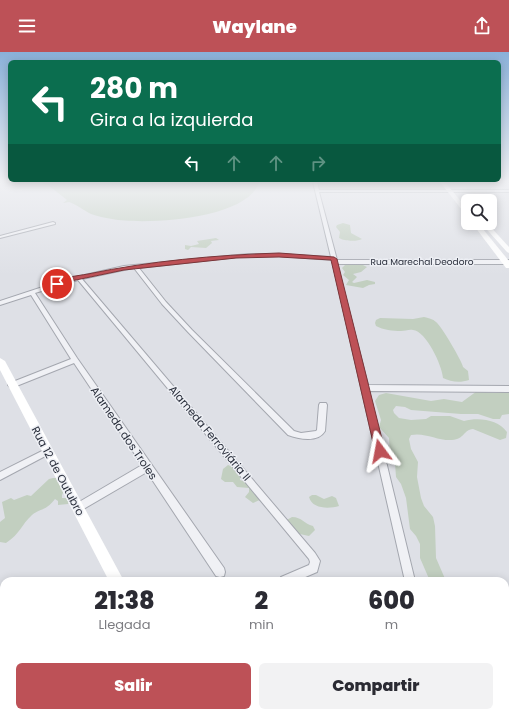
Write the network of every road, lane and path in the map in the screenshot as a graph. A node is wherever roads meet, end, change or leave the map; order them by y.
1 (323, 213) edge
2 (53, 223) dead end
3 (481, 230) edge
4 (491, 230) edge
5 (0, 237) edge
6 (509, 251) edge
7 (335, 261) junction
8 (508, 263) edge
9 (136, 267) junction
10 (79, 278) junction
11 (32, 292) junction
12 (0, 303) edge
13 (75, 360) junction
14 (0, 361) edge
15 (12, 385) junction
16 (366, 388) junction
17 (509, 388) edge
18 (324, 405) dead end
19 (48, 451) junction
20 (147, 467) junction
21 (0, 476) edge
22 (77, 508) junction
23 (220, 572) dead end
24 (116, 577) edge
25 (294, 577) edge
26 (409, 577) edge

1 - 7 street
2 - 5 street
3 - 8 main road
4 - 6 main road
7 - 8 street, Rua Marechal Deodoro
7 - 9 street, Rua Marechal Deodoro
7 - 16 street
9 - 10 street, Rua Marechal Deodoro
9 - 18 street
10 - 11 street, Rua Marechal Deodoro
10 - 25 street, Alameda Ferroviária II
11 - 12 street, Rua Marechal Deodoro
11 - 13 street, Alameda dos Troles
13 - 15 street
13 - 20 street, Alameda dos Troles
14 - 15 main road, Rua 12 de Outubro
15 - 19 main road, Rua 12 de Outubro
16 - 17 street
16 - 26 street
19 - 21 street
19 - 22 main road, Rua 12 de Outubro
20 - 22 street
20 - 23 street, Alameda dos Troles
22 - 24 main road, Rua 12 de Outubro

